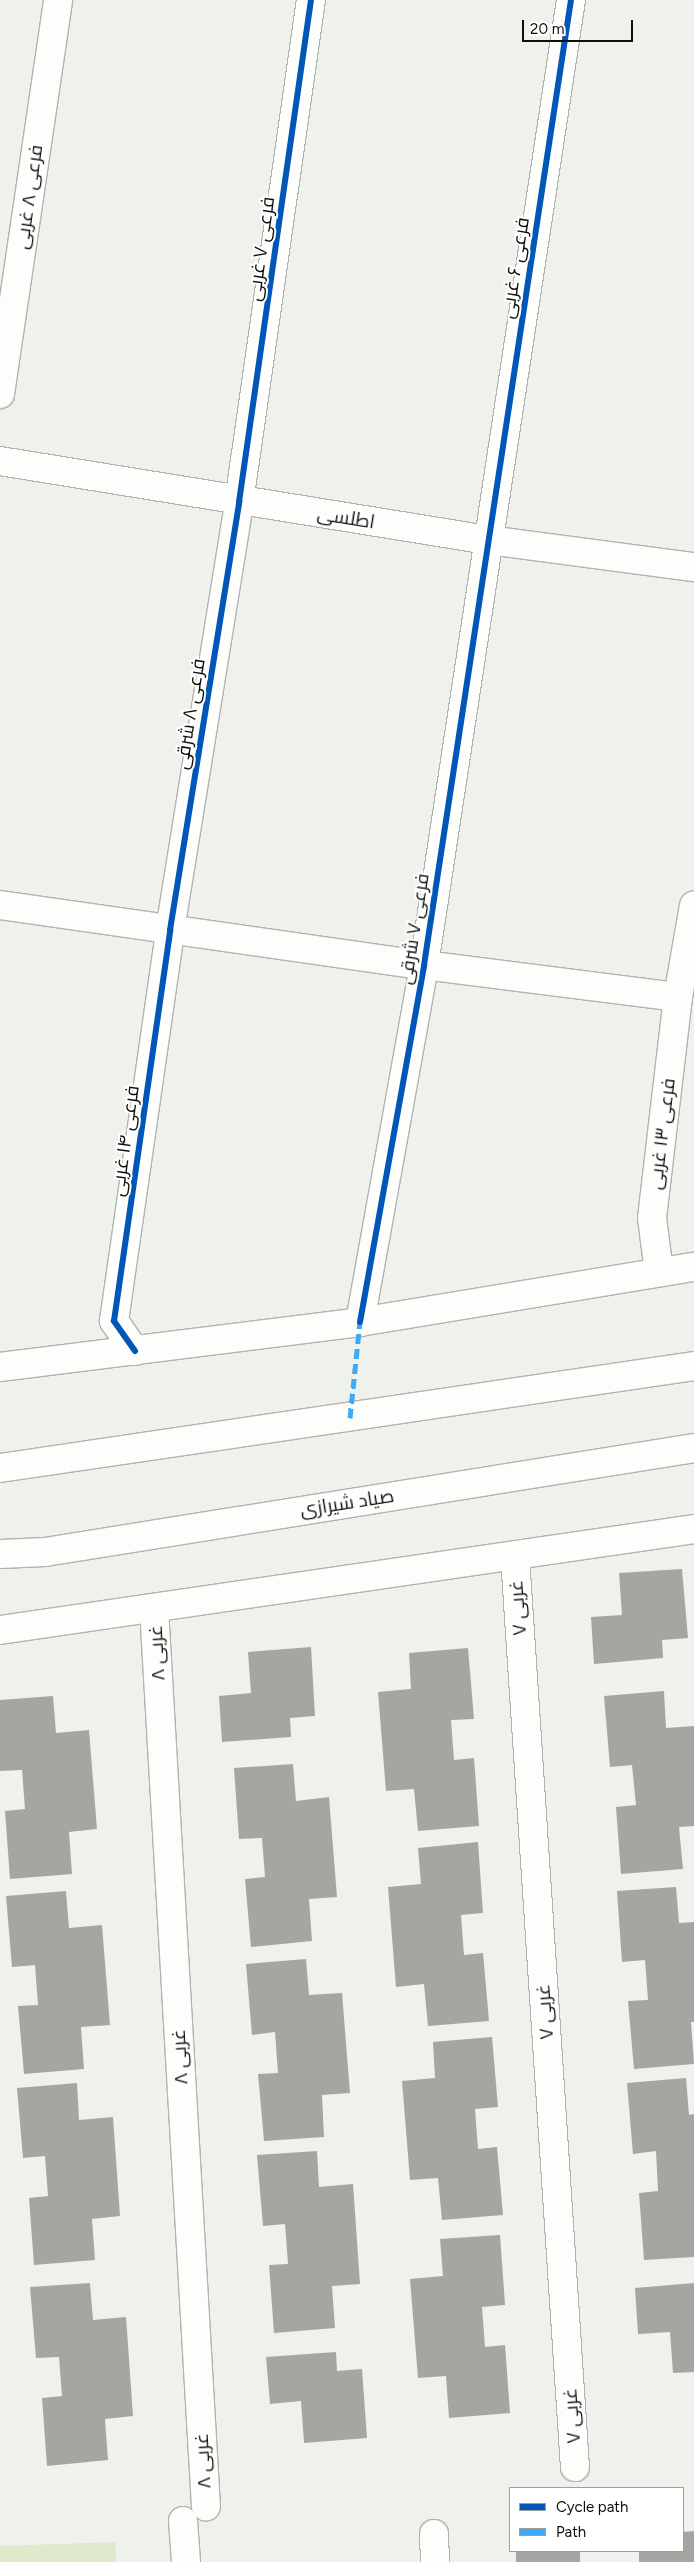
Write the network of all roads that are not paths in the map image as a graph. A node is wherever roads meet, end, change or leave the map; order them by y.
1 (58, 0) edge
2 (311, 0) edge
3 (571, 0) edge
4 (0, 394) edge
5 (0, 460) edge
6 (240, 502) junction
7 (488, 540) junction
8 (694, 566) edge
9 (0, 905) edge
10 (694, 905) edge
11 (170, 930) junction
12 (424, 965) junction
13 (678, 997) junction
14 (694, 1267) edge
15 (659, 1272) junction
16 (360, 1322) junction
17 (135, 1351) junction
18 (694, 1366) edge
19 (0, 1367) edge
20 (694, 1448) edge
21 (0, 1468) edge
22 (694, 1529) edge
23 (0, 1554) edge
24 (515, 1557) junction
25 (154, 1608) junction
26 (0, 1630) edge
27 (576, 2467) dead end
28 (206, 2506) dead end
29 (183, 2522) dead end
30 (434, 2534) dead end
31 (186, 2562) edge
32 (435, 2562) edge

1 - 4 street, فرعی ۸ غربی
2 - 6 street, فرعی ۷ غربی
3 - 7 street, فرعی ۶ غربی
5 - 6 street, اطلسی
6 - 7 street, اطلسی
6 - 11 street, فرعی ۸ شرقی
7 - 8 street, اطلسی
7 - 12 street, فرعی ۷ شرقی
9 - 11 street
10 - 13 street, فرعی ۱۳ غربی
11 - 12 street
11 - 17 street, فرعی ۱۴ غربی
12 - 13 street
12 - 16 street, فرعی ۷ شرقی
13 - 15 street, فرعی ۱۳ غربی
14 - 15 street
15 - 16 street
16 - 17 street
17 - 19 street
18 - 21 street
20 - 23 street, صیاد شیرازی
22 - 24 street
24 - 25 street
24 - 27 street, ۷ غربی
25 - 26 street
25 - 28 street, ۸ غربی
29 - 31 street
30 - 32 street

